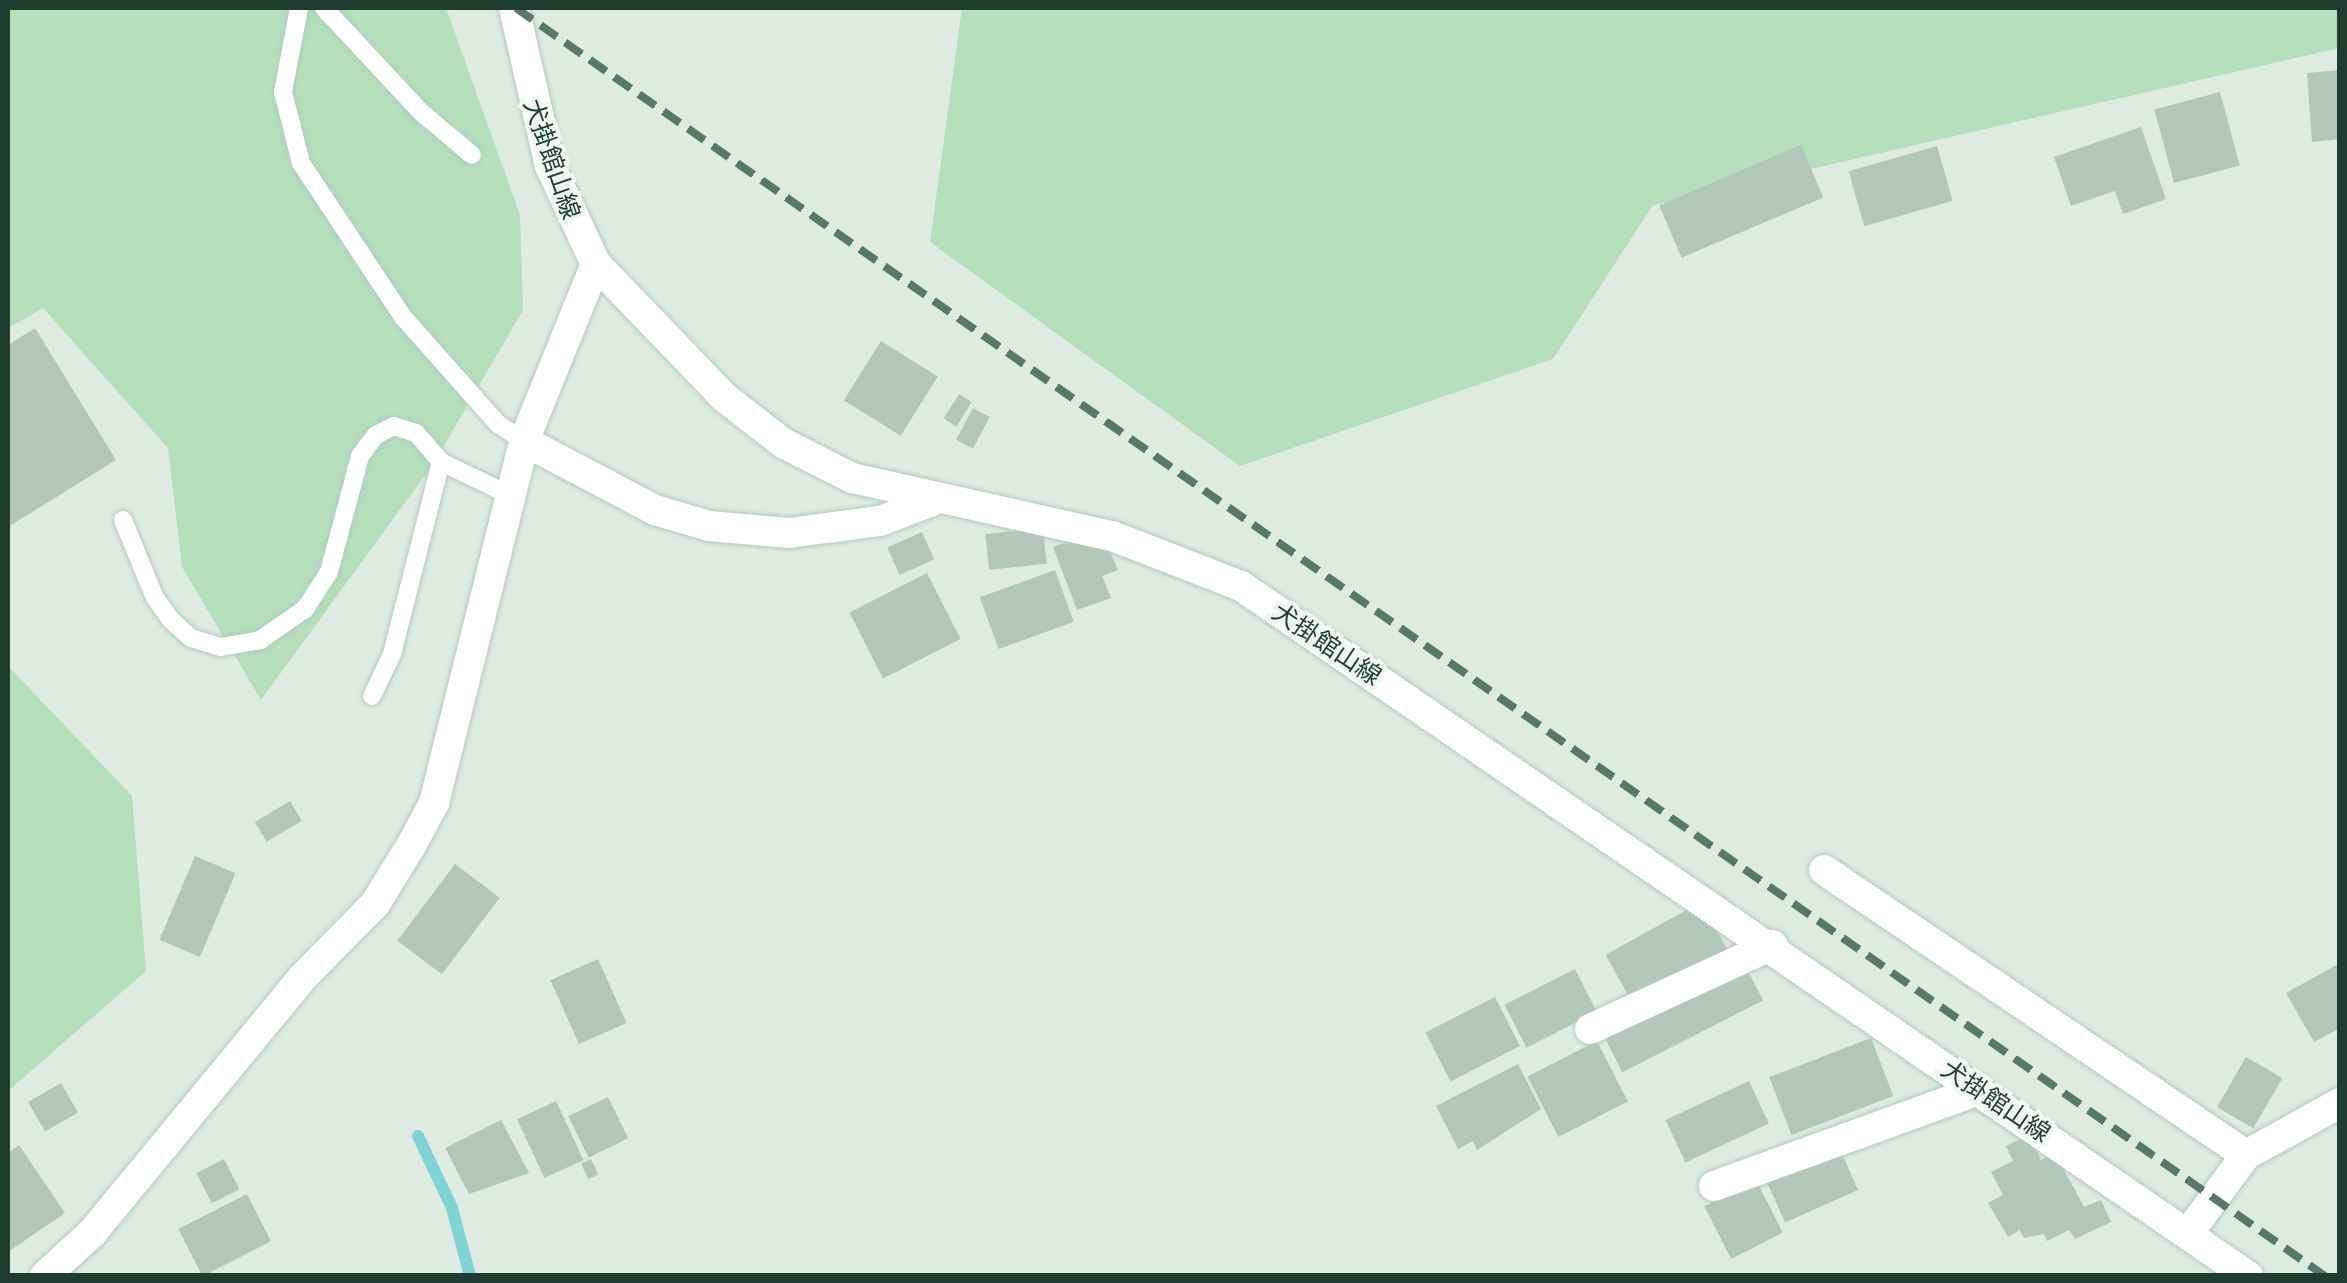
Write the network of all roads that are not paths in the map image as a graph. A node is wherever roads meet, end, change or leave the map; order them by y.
1 (298, 8) edge
2 (324, 8) edge
3 (514, 8) edge
4 (472, 155) dead end
5 (596, 264) junction
6 (524, 441) junction
7 (440, 462) junction
8 (510, 495) junction
9 (932, 500) junction
10 (123, 520) dead end
11 (372, 696) dead end
12 (1824, 870) dead end
13 (1772, 945) junction
14 (1590, 1029) dead end
15 (1979, 1090) junction
16 (2340, 1104) edge
17 (2246, 1155) junction
18 (1714, 1186) dead end
19 (2189, 1232) junction
20 (45, 1276) edge
21 (2248, 1276) edge

1 - 6 lane
2 - 4 lane
3 - 5 street, 犬掛館山線
5 - 6 street
5 - 9 street, 犬掛館山線
6 - 8 street
6 - 9 street
7 - 8 lane
7 - 10 lane
7 - 11 lane
8 - 20 street
9 - 13 street, 犬掛館山線
12 - 17 street
13 - 14 street
13 - 15 street, 犬掛館山線
15 - 18 street
15 - 19 street, 犬掛館山線
16 - 17 street
17 - 19 street
19 - 21 street, 犬掛館山線

